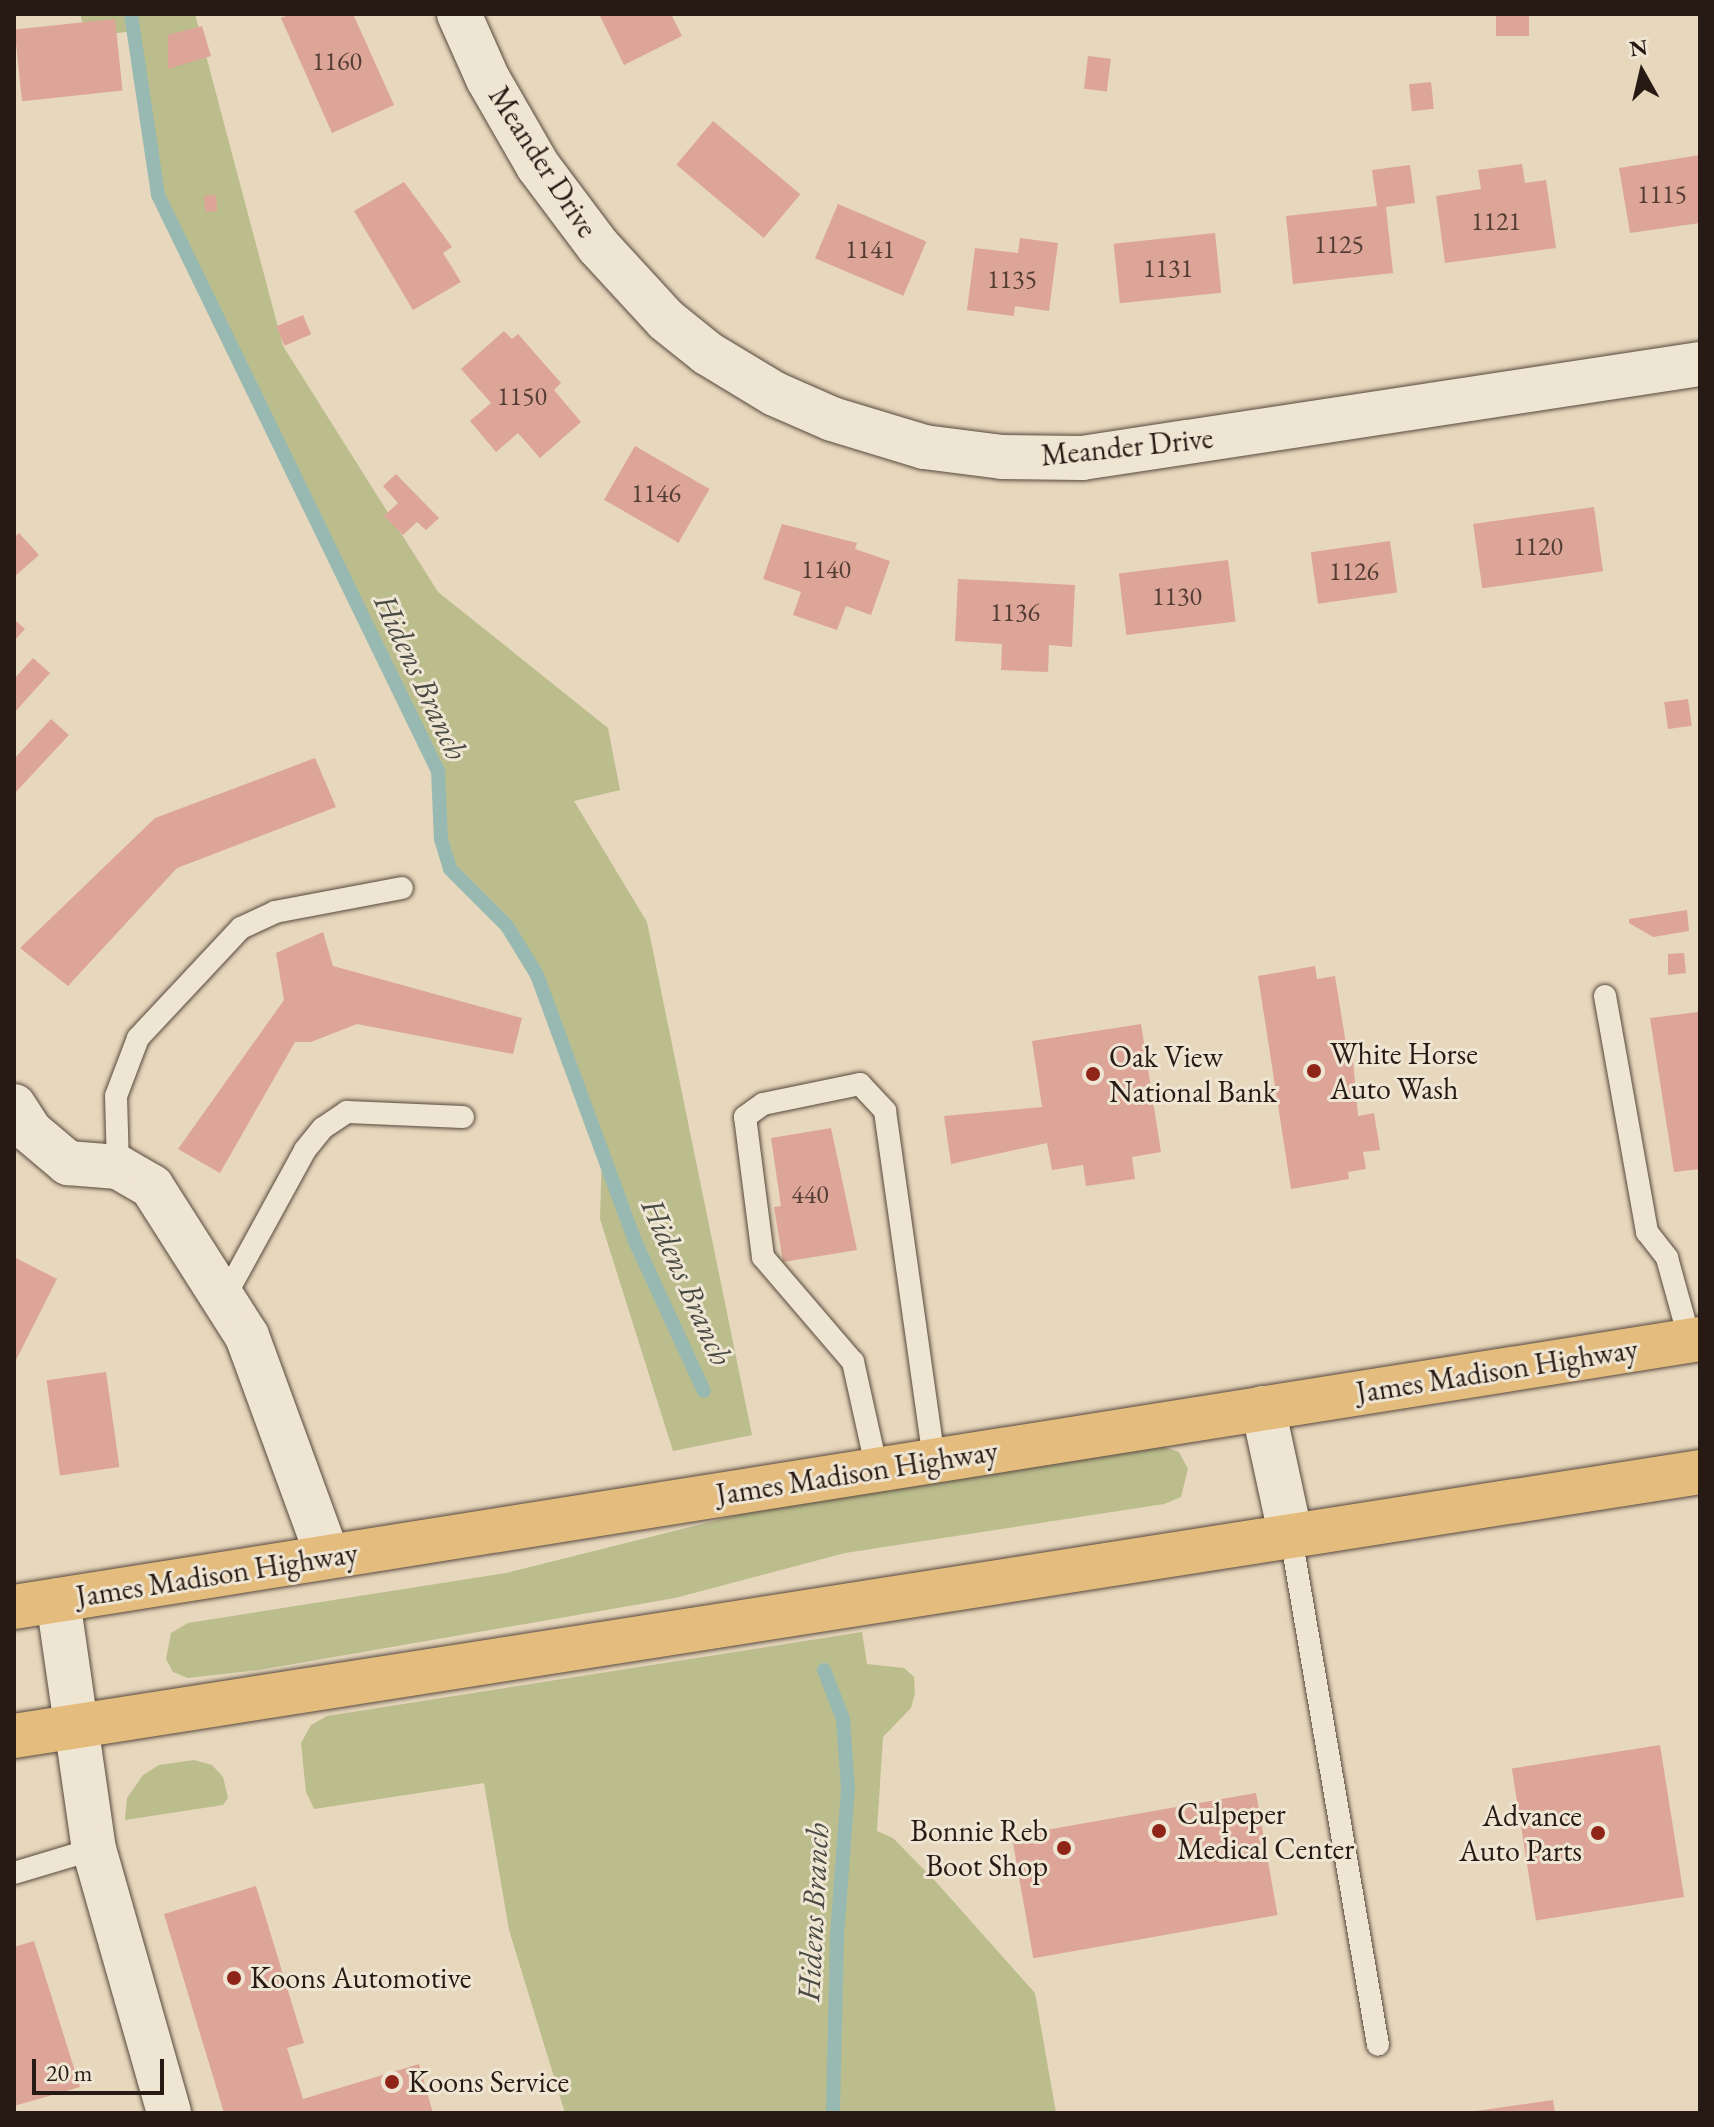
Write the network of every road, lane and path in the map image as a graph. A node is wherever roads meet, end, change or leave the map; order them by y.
1 (459, 14) edge
2 (1700, 364) edge
3 (402, 888) dead end
4 (1605, 996) dead end
5 (14, 1106) edge
6 (463, 1117) dead end
7 (118, 1167) junction
8 (223, 1300) junction
9 (1695, 1340) edge
10 (1263, 1408) junction
11 (934, 1461) junction
12 (877, 1470) junction
13 (1700, 1472) edge
14 (1291, 1537) junction
15 (328, 1557) junction
16 (58, 1600) junction
17 (14, 1607) edge
18 (77, 1726) junction
19 (14, 1736) edge
20 (94, 1849) junction
21 (14, 1873) edge
22 (1378, 2045) dead end
23 (169, 2113) edge

1 - 2 street, Meander Drive
3 - 7 lane
4 - 9 lane
5 - 7 street
6 - 8 lane
7 - 8 street
8 - 15 street
9 - 10 main road, James Madison Highway
10 - 11 main road, James Madison Highway
10 - 14 street
11 - 12 main road, James Madison Highway
11 - 12 lane
12 - 15 main road, James Madison Highway
13 - 14 main road
14 - 18 main road
14 - 22 lane
15 - 16 main road, James Madison Highway
16 - 17 main road, James Madison Highway
16 - 18 street
18 - 19 main road
18 - 20 street
20 - 21 lane
20 - 23 street

